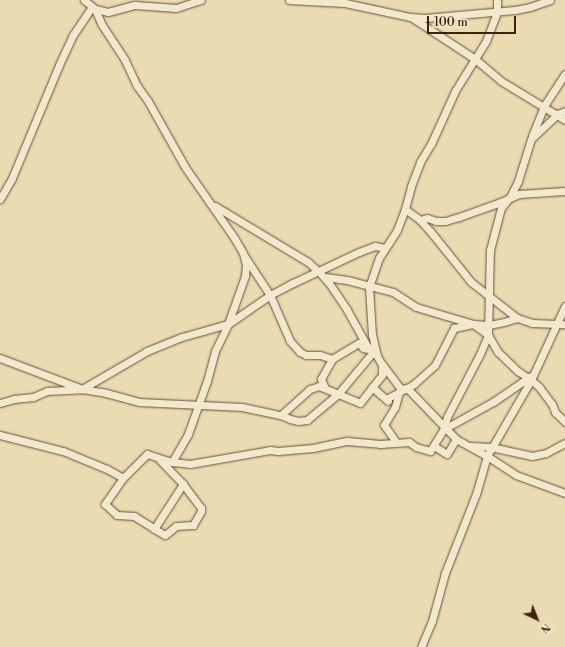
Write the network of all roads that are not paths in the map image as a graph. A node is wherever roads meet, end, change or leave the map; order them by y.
1 (84, 0) edge
2 (201, 0) edge
3 (289, 0) edge
4 (497, 0) edge
5 (550, 0) edge
6 (94, 8) junction
7 (497, 12) junction
8 (410, 17) junction
9 (475, 59) junction
10 (565, 74) edge
11 (544, 106) junction
12 (565, 111) edge
13 (558, 114) junction
14 (565, 120) edge
15 (531, 139) junction
16 (565, 191) edge
17 (510, 197) junction
18 (0, 199) edge
19 (210, 202) junction
20 (405, 208) junction
21 (420, 220) junction
22 (385, 248) junction
23 (243, 253) junction
24 (319, 272) junction
25 (324, 277) junction
26 (369, 287) junction
27 (270, 295) junction
28 (490, 296) junction
29 (565, 306) edge
30 (517, 318) junction
31 (557, 323) junction
32 (228, 324) junction
33 (473, 324) junction
34 (565, 324) edge
35 (489, 325) junction
36 (488, 335) junction
37 (374, 352) junction
38 (0, 358) edge
39 (332, 360) junction
40 (531, 377) junction
41 (372, 387) junction
42 (325, 388) junction
43 (82, 390) junction
44 (402, 390) junction
45 (338, 394) junction
46 (386, 400) junction
47 (0, 404) edge
48 (395, 404) junction
49 (197, 406) junction
50 (281, 414) junction
51 (565, 422) edge
52 (444, 429) junction
53 (1, 434) edge
54 (456, 439) junction
55 (396, 442) junction
56 (565, 443) edge
57 (434, 446) junction
58 (469, 446) junction
59 (491, 447) junction
60 (487, 456) junction
61 (160, 460) junction
62 (172, 462) junction
63 (123, 478) junction
64 (184, 484) junction
65 (565, 493) edge
66 (154, 529) junction
67 (421, 647) edge

1 - 6 street
2 - 6 street
3 - 8 street
4 - 7 street
5 - 7 street
6 - 18 street
6 - 19 street
7 - 8 street
7 - 9 street
8 - 9 street
9 - 11 street
9 - 20 street
10 - 11 street
11 - 13 street
11 - 15 street
12 - 13 street
13 - 14 street
13 - 15 street
15 - 17 street
16 - 17 street
17 - 21 street
17 - 28 street
19 - 23 street
19 - 24 street
20 - 21 street
20 - 22 street
21 - 28 street
22 - 24 street
22 - 26 street
23 - 27 street
23 - 32 street
24 - 25 street
24 - 27 street
25 - 26 street
25 - 37 street
26 - 33 street
26 - 37 street
27 - 32 street
27 - 39 street
28 - 30 street
28 - 35 street
29 - 31 street
30 - 31 street
30 - 35 street
31 - 34 street
31 - 40 street
32 - 43 street
32 - 49 street
33 - 35 street
33 - 36 street
33 - 44 street
35 - 36 street
36 - 40 street
36 - 52 street
37 - 39 street
37 - 41 street
37 - 44 street
37 - 45 street
38 - 43 street
39 - 42 street
40 - 51 street
40 - 52 street
40 - 59 street
41 - 45 street
41 - 46 street
42 - 45 street
42 - 50 street
43 - 47 street
43 - 49 street
44 - 46 street
44 - 48 street
44 - 52 street
45 - 50 street
46 - 48 street
48 - 55 street
49 - 50 street
49 - 62 street
52 - 54 street
52 - 57 street
53 - 63 street
54 - 57 street
54 - 58 street
55 - 57 street
55 - 62 street
56 - 59 street
58 - 59 street
58 - 60 street
59 - 60 street
60 - 65 street
60 - 67 street
61 - 62 street
61 - 63 street
61 - 64 street
63 - 66 street
64 - 66 street
64 - 66 street

